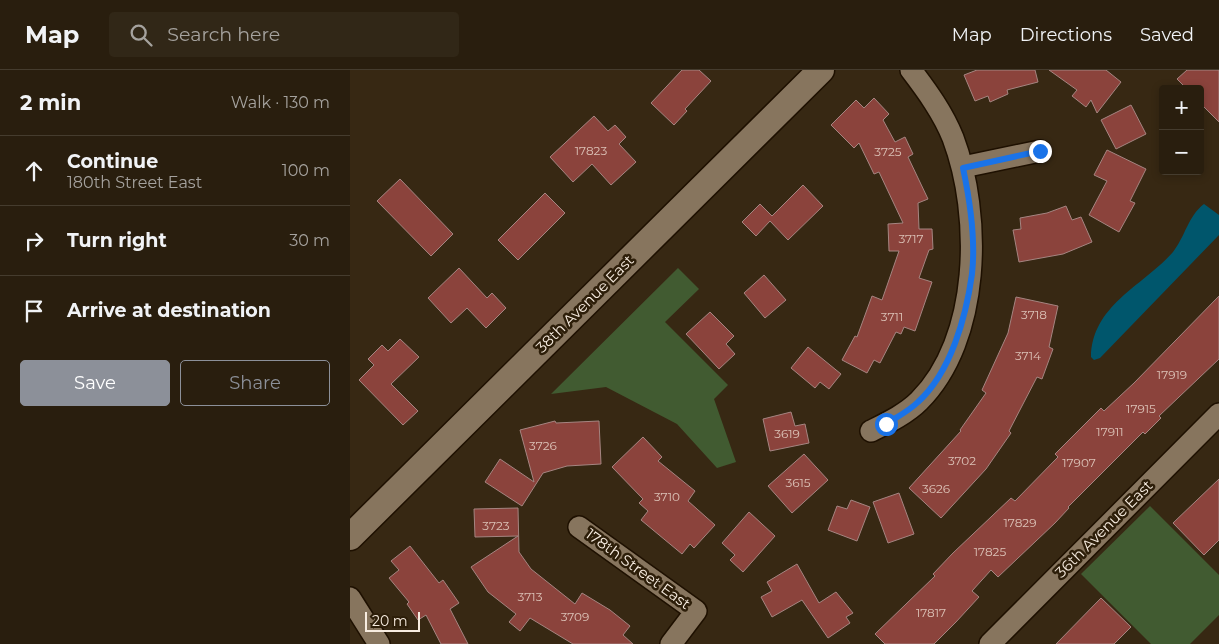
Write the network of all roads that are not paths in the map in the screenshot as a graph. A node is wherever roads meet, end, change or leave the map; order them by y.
1 (821, 70) edge
2 (911, 70) edge
3 (1040, 151) dead end
4 (963, 168) junction
5 (1219, 414) edge
6 (871, 431) dead end
7 (579, 527) dead end
8 (350, 537) edge
9 (350, 598) edge
10 (380, 644) edge
11 (671, 644) edge
12 (990, 644) edge

1 - 8 street, 38th Avenue East
2 - 4 street
3 - 4 street
4 - 6 street
5 - 12 street, 36th Avenue East
7 - 11 street, 178th Street East
9 - 10 street

